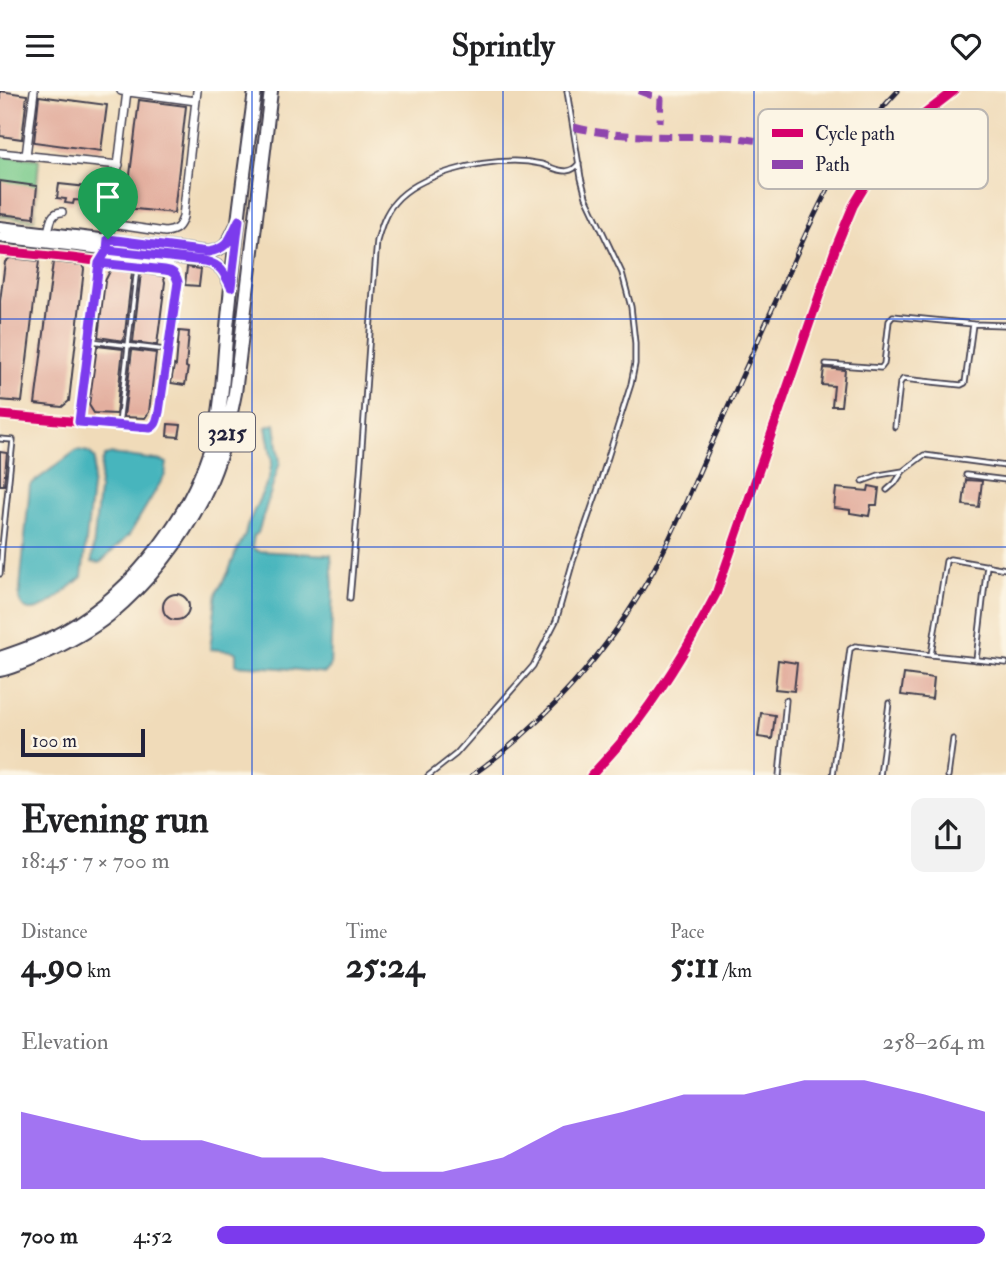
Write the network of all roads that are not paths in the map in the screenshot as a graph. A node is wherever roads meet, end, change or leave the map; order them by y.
1 (34, 91) edge
2 (121, 91) edge
3 (127, 91) edge
4 (197, 91) edge
5 (255, 91) edge
6 (271, 91) edge
7 (567, 91) edge
8 (954, 91) edge
9 (196, 101) junction
10 (931, 109) edge
11 (0, 153) edge
12 (26, 156) junction
13 (579, 162) junction
14 (119, 165) junction
15 (863, 189) edge
16 (62, 212) dead end
17 (239, 220) junction
18 (111, 224) junction
19 (0, 227) edge
20 (48, 233) junction
21 (0, 237) edge
22 (107, 244) junction
23 (0, 251) edge
24 (99, 263) junction
25 (138, 266) junction
26 (231, 287) junction
27 (973, 324) junction
28 (1006, 325) edge
29 (88, 341) junction
30 (129, 345) junction
31 (167, 350) junction
32 (826, 364) dead end
33 (0, 415) edge
34 (79, 422) junction
35 (119, 426) junction
36 (895, 427) dead end
37 (0, 439) edge
38 (1006, 466) edge
39 (902, 471) junction
40 (966, 475) dead end
41 (1006, 480) edge
42 (863, 481) dead end
43 (887, 490) dead end
44 (1, 547) edge
45 (987, 565) junction
46 (1006, 569) edge
47 (0, 574) edge
48 (350, 598) dead end
49 (931, 655) junction
50 (0, 658) edge
51 (976, 660) junction
52 (1006, 663) edge
53 (0, 670) edge
54 (786, 700) dead end
55 (889, 703) dead end
56 (953, 739) dead end
57 (428, 775) edge
58 (591, 775) edge
59 (779, 775) edge
60 (833, 775) edge
61 (880, 775) edge
62 (948, 775) edge

1 - 12 street
2 - 3 street
3 - 9 street
3 - 14 street
4 - 9 street
5 - 17 main road, 3215
6 - 53 main road, 3215
7 - 13 lane
8 - 10 street
9 - 18 street
11 - 12 street
12 - 14 street
13 - 48 lane
13 - 57 lane
14 - 18 street
15 - 58 street
16 - 20 street
17 - 22 street
17 - 26 main road, 3215
18 - 22 street
19 - 20 street
20 - 22 street
21 - 22 street
22 - 24 street
22 - 26 street
23 - 24 street
24 - 25 street
24 - 29 street
25 - 30 lane
25 - 31 street
26 - 50 main road, 3215
27 - 28 lane
27 - 32 lane
27 - 36 lane
29 - 30 lane
29 - 34 street
30 - 31 lane
30 - 35 lane
31 - 35 street
33 - 34 street
34 - 35 street
37 - 44 lane
38 - 39 lane
39 - 42 lane
39 - 43 lane
40 - 41 lane
44 - 47 lane
45 - 46 lane
45 - 49 lane
45 - 51 lane
49 - 51 lane
49 - 60 lane
51 - 52 lane
54 - 59 lane
55 - 61 lane
56 - 62 lane

